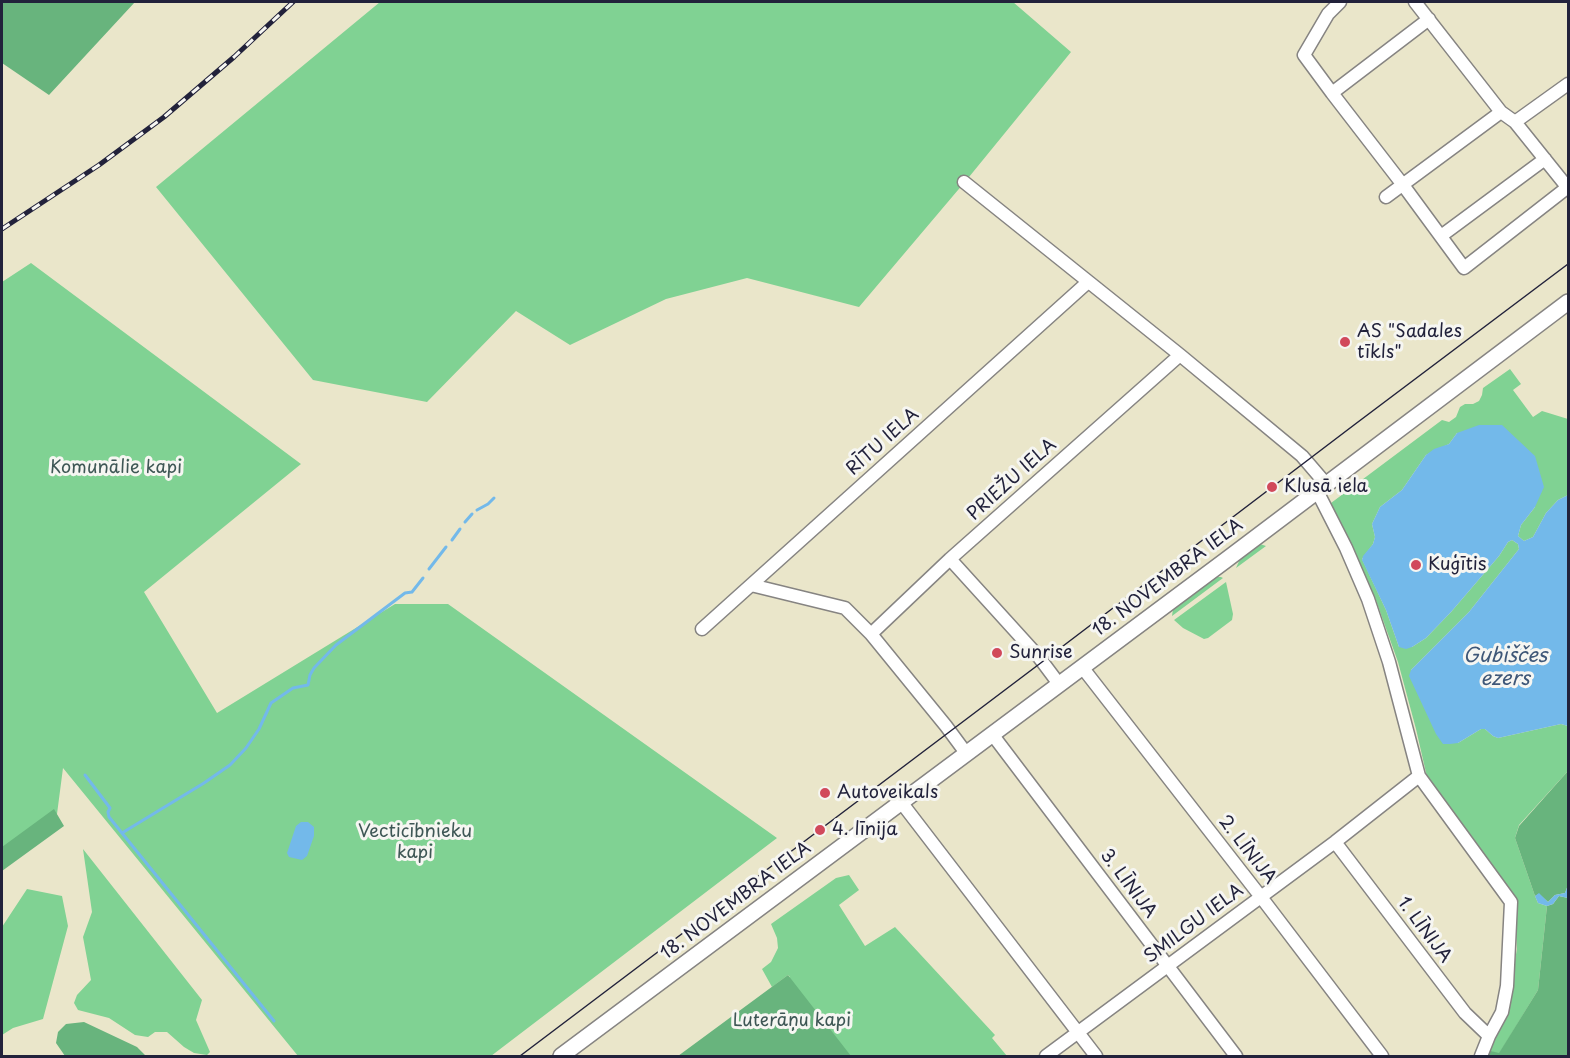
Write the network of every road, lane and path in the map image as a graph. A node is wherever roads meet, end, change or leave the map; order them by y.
1 (1340, 2) edge
2 (1415, 2) edge
3 (1429, 20) junction
4 (1569, 84) edge
5 (1332, 93) junction
6 (1501, 112) junction
7 (1515, 122) junction
8 (1545, 159) junction
9 (964, 182) dead end
10 (1403, 185) junction
11 (1568, 188) edge
12 (1386, 197) dead end
13 (1441, 236) junction
14 (1089, 282) junction
15 (1569, 302) edge
16 (1180, 355) junction
17 (1321, 487) junction
18 (950, 559) junction
19 (751, 585) junction
20 (702, 629) dead end
21 (871, 634) junction
22 (1082, 667) junction
23 (1059, 684) junction
24 (992, 734) junction
25 (966, 753) junction
26 (1419, 776) junction
27 (901, 802) junction
28 (1335, 842) junction
29 (1261, 897) junction
30 (1168, 966) junction
31 (1078, 1033) junction
32 (1489, 1036) junction
33 (561, 1056) edge
34 (1046, 1056) edge
35 (1095, 1056) edge
36 (1236, 1056) edge
37 (1382, 1056) edge
38 (1481, 1056) edge

1 - 5 street
2 - 3 street
3 - 5 street
3 - 6 street
4 - 7 street
5 - 10 street
6 - 7 street
6 - 10 street
7 - 8 street
8 - 11 street
8 - 13 street
9 - 14 street
10 - 12 street
10 - 13 street
11 - 13 street
14 - 16 street
14 - 19 street, RĪTU IELA
15 - 17 main road, 18. NOVEMBRA IELA
16 - 17 street
16 - 18 street, PRIEŽU IELA
17 - 22 main road, 18. NOVEMBRA IELA
17 - 26 street
18 - 21 street, PRIEŽU IELA
18 - 23 street
19 - 20 street, RĪTU IELA
19 - 21 street
21 - 25 street
22 - 23 main road, 18. NOVEMBRA IELA
22 - 29 street, 2. LĪNIJA
23 - 24 main road, 18. NOVEMBRA IELA
24 - 25 main road, 18. NOVEMBRA IELA
24 - 30 street, 3. LĪNIJA
25 - 27 main road, 18. NOVEMBRA IELA
26 - 28 street, SMILGU IELA
26 - 32 street
27 - 31 street
27 - 33 main road, 18. NOVEMBRA IELA
28 - 29 street, SMILGU IELA
28 - 32 street, 1. LĪNIJA
29 - 30 street, SMILGU IELA
29 - 37 street, 2. LĪNIJA
30 - 31 street, SMILGU IELA
30 - 36 street, 3. LĪNIJA
31 - 34 street, SMILGU IELA
31 - 35 street
32 - 38 street

